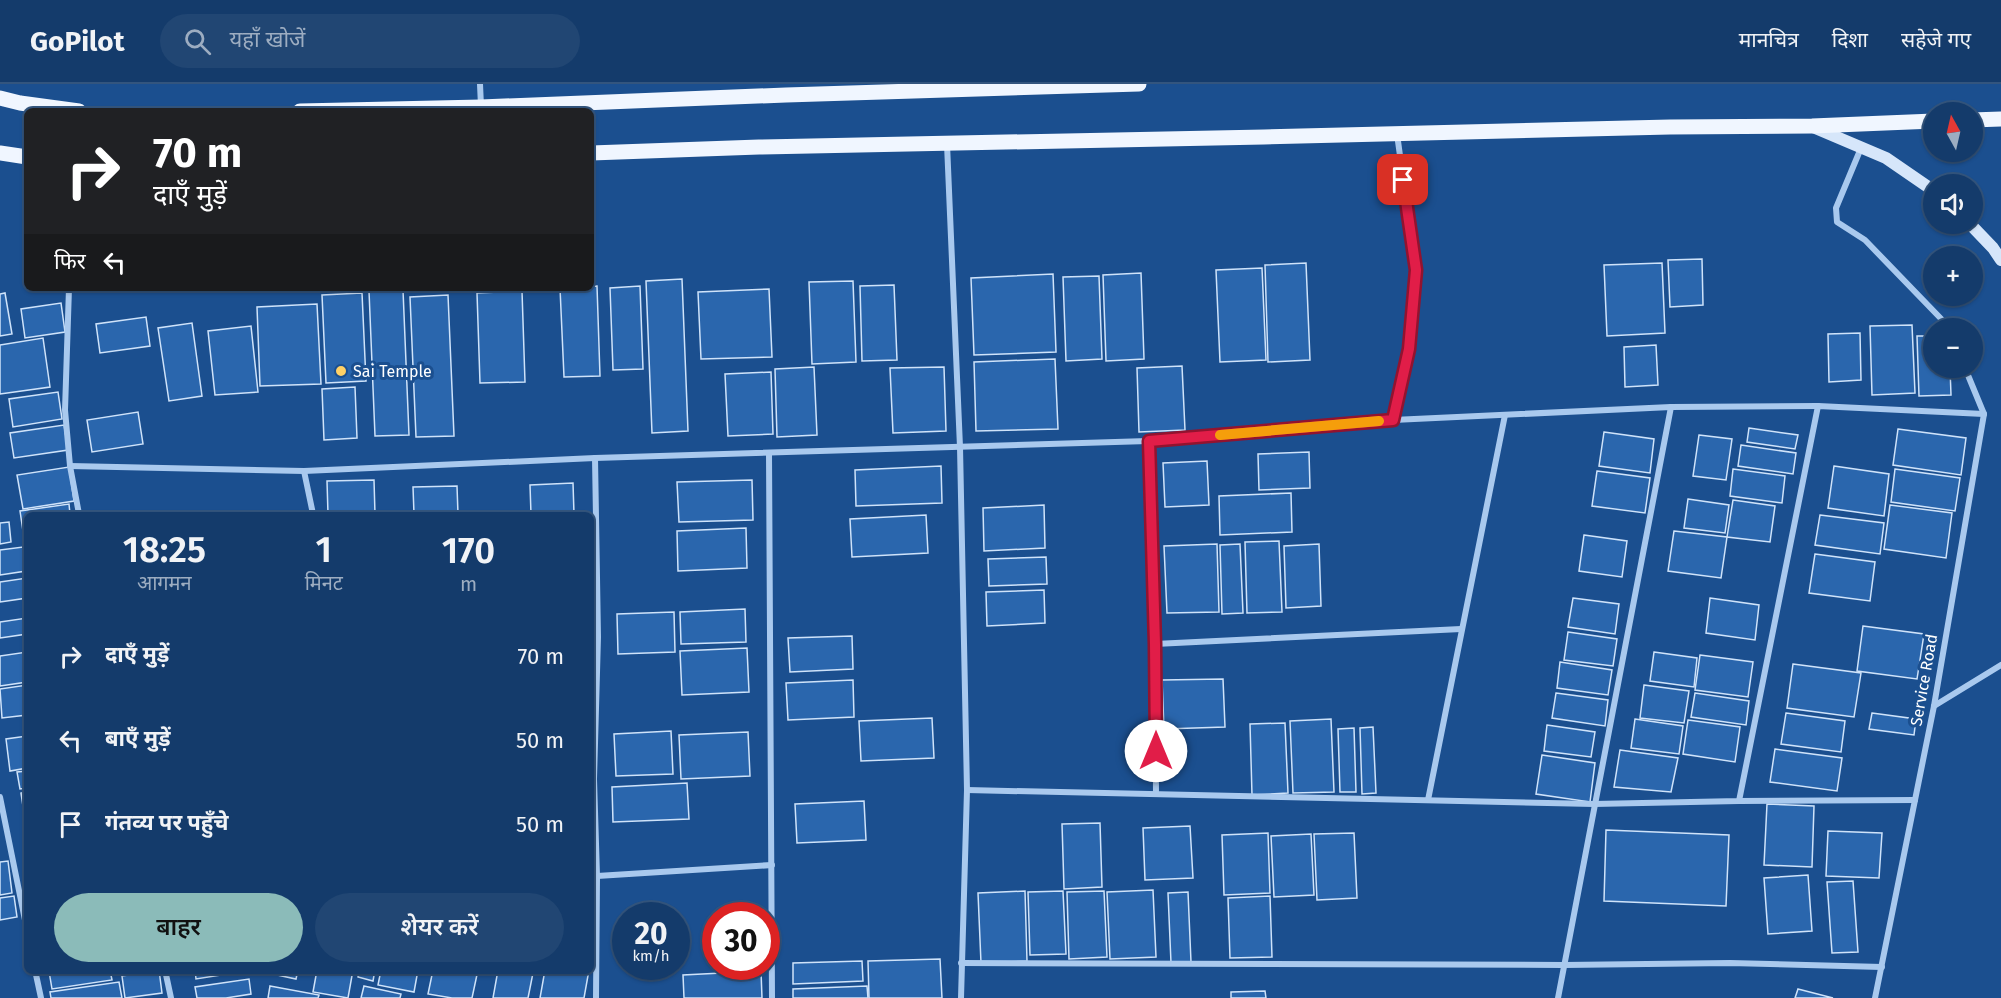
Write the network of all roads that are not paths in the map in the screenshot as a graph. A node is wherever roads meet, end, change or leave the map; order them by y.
1 (480, 84) edge
2 (1139, 84) edge
3 (1013, 86) edge
4 (785, 89) edge
5 (0, 98) edge
6 (481, 107) junction
7 (57, 108) edge
8 (436, 108) edge
9 (2001, 119) edge
10 (1983, 120) edge
11 (1923, 121) edge
12 (1812, 126) junction
13 (1396, 134) junction
14 (947, 143) junction
15 (1861, 147) junction
16 (0, 153) edge
17 (594, 153) edge
18 (24, 157) edge
19 (1923, 183) edge
20 (1980, 234) edge
21 (2001, 260) edge
22 (69, 291) edge
23 (1940, 318) edge
24 (1969, 378) edge
25 (1818, 406) junction
26 (1671, 407) junction
27 (1984, 414) junction
28 (1504, 415) junction
29 (1393, 420) junction
30 (1149, 441) junction
31 (960, 447) junction
32 (769, 453) junction
33 (595, 458) junction
34 (70, 466) junction
35 (304, 471) junction
36 (79, 512) edge
37 (313, 512) edge
38 (1461, 629) junction
39 (595, 637) edge
40 (1155, 644) junction
41 (2001, 665) edge
42 (1934, 706) junction
43 (594, 708) edge
44 (967, 790) junction
45 (1156, 794) junction
46 (0, 796) edge
47 (1428, 800) junction
48 (1915, 800) junction
49 (1739, 801) junction
50 (594, 802) edge
51 (1594, 804) junction
52 (772, 865) junction
53 (597, 876) junction
54 (24, 915) edge
55 (594, 953) edge
56 (961, 963) junction
57 (1564, 965) junction
58 (1882, 967) junction
59 (36, 974) edge
60 (166, 974) edge
61 (41, 998) edge
62 (171, 998) edge
63 (596, 998) edge
64 (772, 998) edge
65 (961, 998) edge
66 (1558, 998) edge
67 (1875, 998) edge

1 - 6 street
2 - 3 main road
3 - 4 main road
4 - 6 main road
5 - 7 main road
6 - 8 main road
9 - 10 main road
11 - 12 main road
12 - 13 main road
12 - 15 street
13 - 14 main road
13 - 29 street
14 - 17 main road
14 - 31 street
15 - 19 street
15 - 23 street
16 - 18 main road
20 - 21 street
22 - 34 street
24 - 27 street
25 - 26 street
25 - 27 street
25 - 49 street
26 - 28 street
26 - 51 street
27 - 42 street, Service Road
28 - 29 street
28 - 38 street
29 - 30 street
30 - 31 street
30 - 40 street
31 - 32 street
31 - 44 street
32 - 33 street
32 - 52 street
33 - 35 street
33 - 39 street
34 - 35 street
34 - 36 street
35 - 37 street
38 - 40 street
38 - 47 street
39 - 43 street
40 - 45 street
41 - 42 street
42 - 48 street, Service Road
44 - 45 street
44 - 56 street
45 - 47 street
46 - 54 street
47 - 51 street
48 - 49 street
48 - 58 street, Service Road
49 - 51 street
50 - 53 street
51 - 57 street
52 - 53 street
52 - 64 street
53 - 55 street
55 - 63 street
56 - 57 street
56 - 65 street
57 - 58 street
57 - 66 street
58 - 67 street, Service Road
59 - 61 street
60 - 62 street

